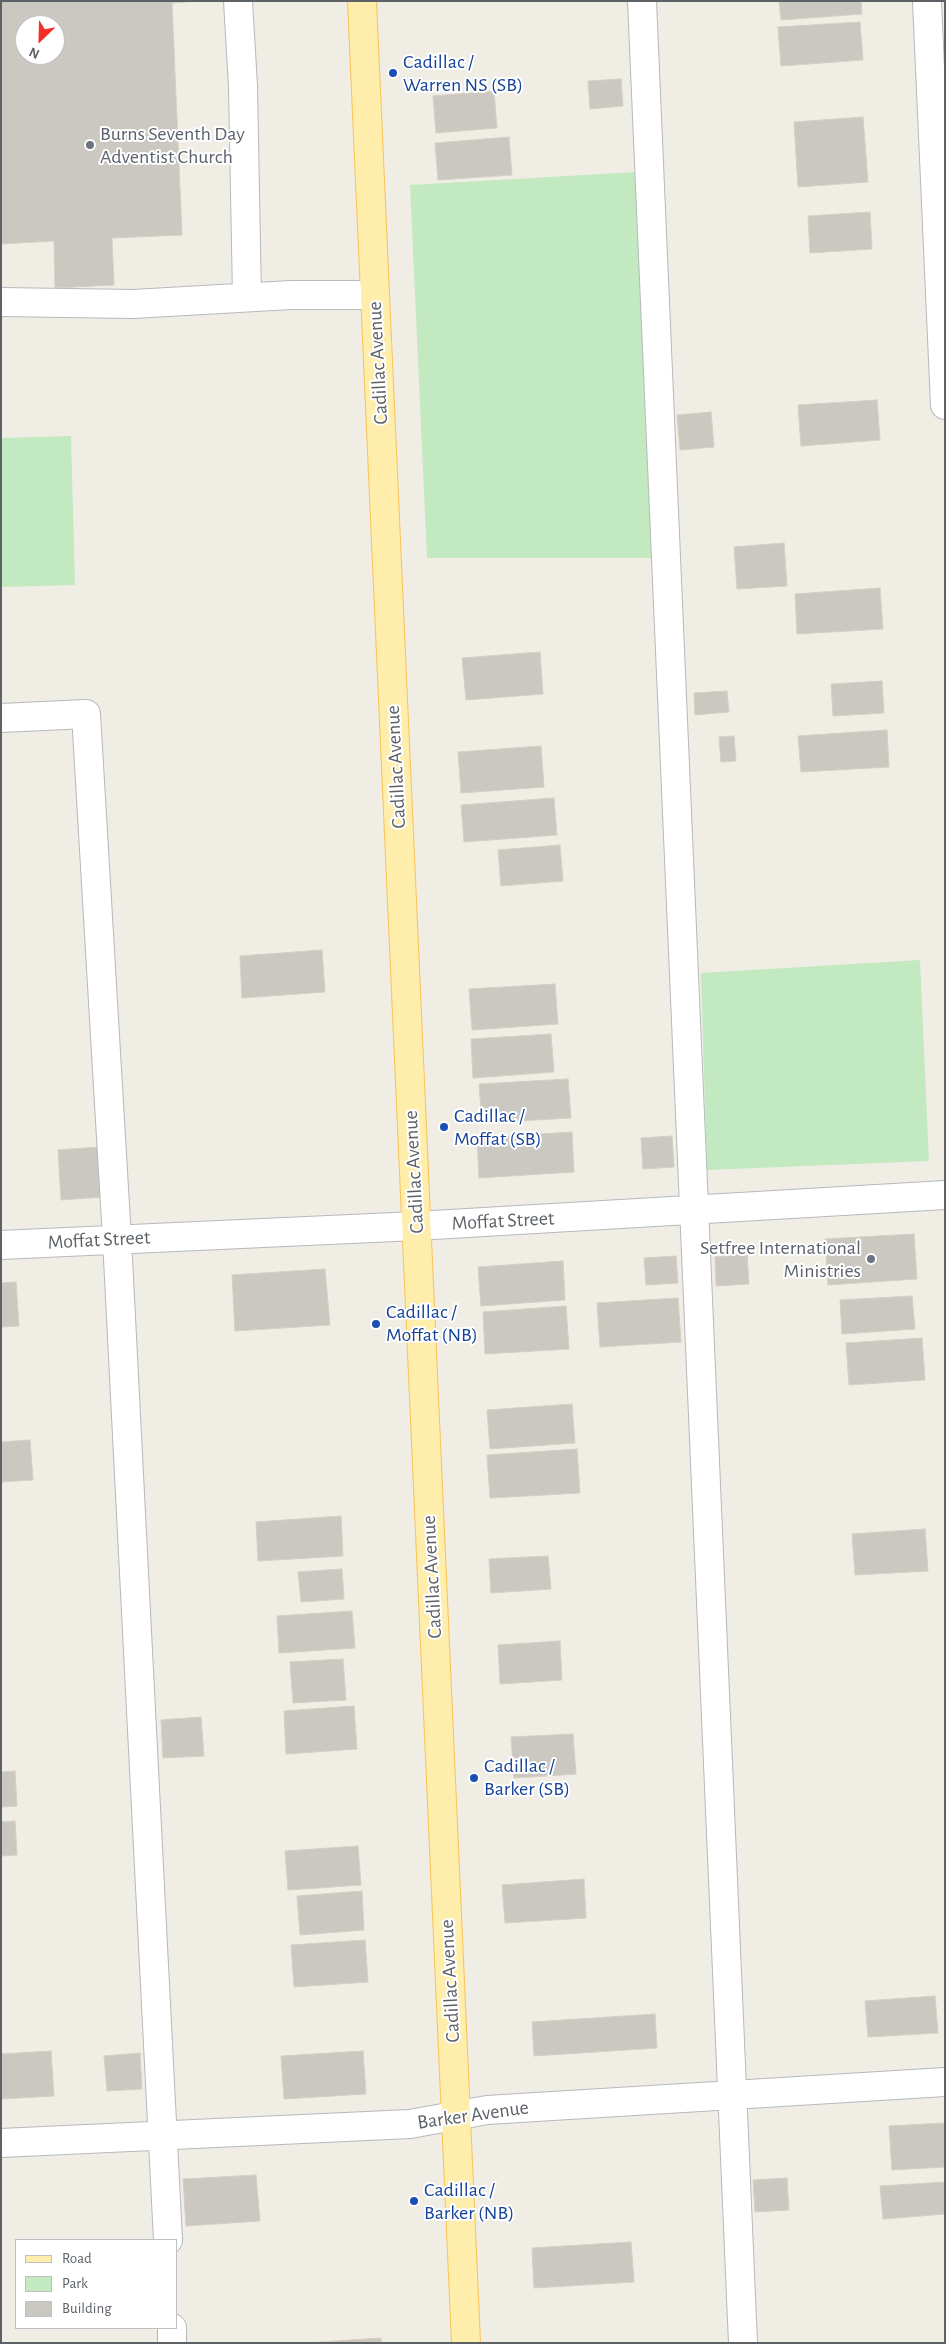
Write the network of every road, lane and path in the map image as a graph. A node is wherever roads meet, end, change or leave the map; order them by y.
1 (238, 1) edge
2 (362, 1) edge
3 (642, 1) edge
4 (927, 1) edge
5 (375, 294) junction
6 (247, 297) junction
7 (1, 302) edge
8 (945, 405) edge
9 (1, 718) edge
10 (945, 1195) edge
11 (694, 1210) junction
12 (416, 1226) junction
13 (117, 1239) junction
14 (1, 1245) edge
15 (945, 2082) edge
16 (732, 2095) junction
17 (456, 2115) junction
18 (164, 2136) junction
19 (1, 2143) edge
20 (168, 2239) edge
21 (172, 2329) edge
22 (172, 2343) edge
23 (466, 2343) edge
24 (743, 2343) edge

1 - 6 street
2 - 5 main road, Cadillac Avenue
3 - 11 street
4 - 8 street
5 - 6 street
5 - 12 main road, Cadillac Avenue
6 - 7 street
9 - 13 street
10 - 11 street, Moffat Street
11 - 12 street, Moffat Street
11 - 16 street
12 - 13 street, Moffat Street
12 - 17 main road, Cadillac Avenue
13 - 14 street, Moffat Street
13 - 18 street
15 - 16 street, Barker Avenue
16 - 17 street, Barker Avenue
16 - 24 street
17 - 18 street, Barker Avenue
17 - 23 main road, Cadillac Avenue
18 - 19 street, Barker Avenue
18 - 20 street
21 - 22 street

